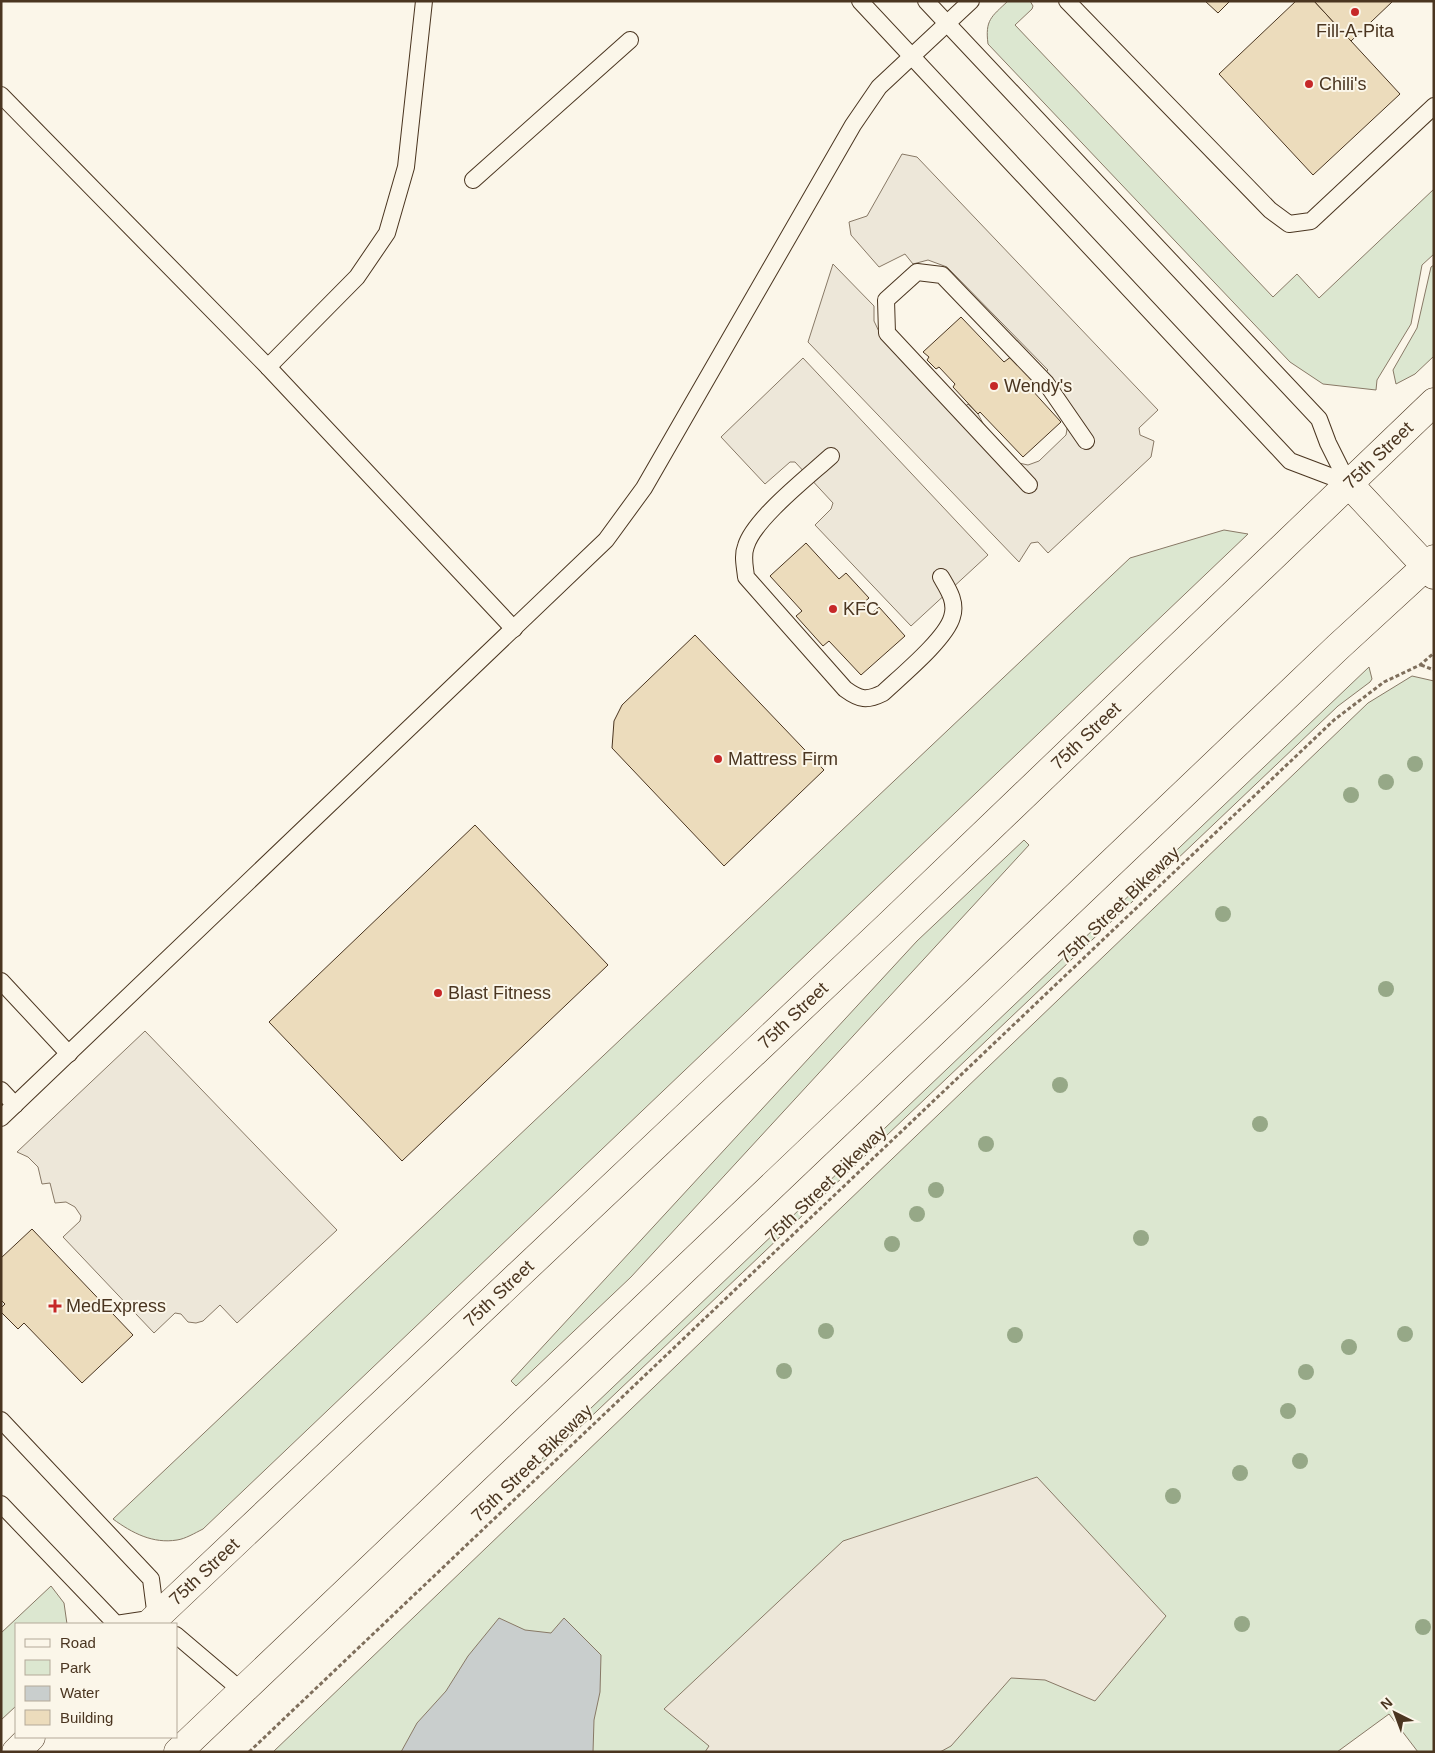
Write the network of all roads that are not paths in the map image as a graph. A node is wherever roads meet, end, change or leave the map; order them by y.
1 (424, 1) edge
2 (860, 1) edge
3 (926, 1) edge
4 (972, 1) edge
5 (1066, 1) edge
6 (948, 24) junction
7 (630, 40) dead end
8 (913, 56) junction
9 (1, 95) edge
10 (1434, 106) edge
11 (473, 180) dead end
12 (268, 367) junction
13 (1434, 402) edge
14 (1086, 441) dead end
15 (831, 456) dead end
16 (1348, 483) junction
17 (1029, 485) dead end
18 (1431, 567) edge
19 (941, 577) dead end
20 (514, 629) junction
21 (1, 982) edge
22 (69, 1054) junction
23 (1, 1090) edge
24 (15, 1105) junction
25 (1, 1118) edge
26 (1, 1420) edge
27 (1, 1504) edge
28 (156, 1622) edge
29 (115, 1623) edge
30 (136, 1623) edge
31 (178, 1637) edge
32 (242, 1691) junction
33 (30, 1738) edge
34 (16, 1752) edge
35 (178, 1752) edge

1 - 12 lane
2 - 8 lane
3 - 6 lane
4 - 6 lane
5 - 10 lane
6 - 8 lane
6 - 16 lane
7 - 11 lane
8 - 16 lane
8 - 20 lane
9 - 12 lane
12 - 20 lane
13 - 16 main road, 75th Street
14 - 17 lane
15 - 19 lane
16 - 18 main road
16 - 28 main road, 75th Street
18 - 32 main road
20 - 22 lane
21 - 22 lane
22 - 24 lane
23 - 24 lane
24 - 25 lane
26 - 28 lane
27 - 29 lane
28 - 30 lane
31 - 32 lane
32 - 35 main road
33 - 34 main road

